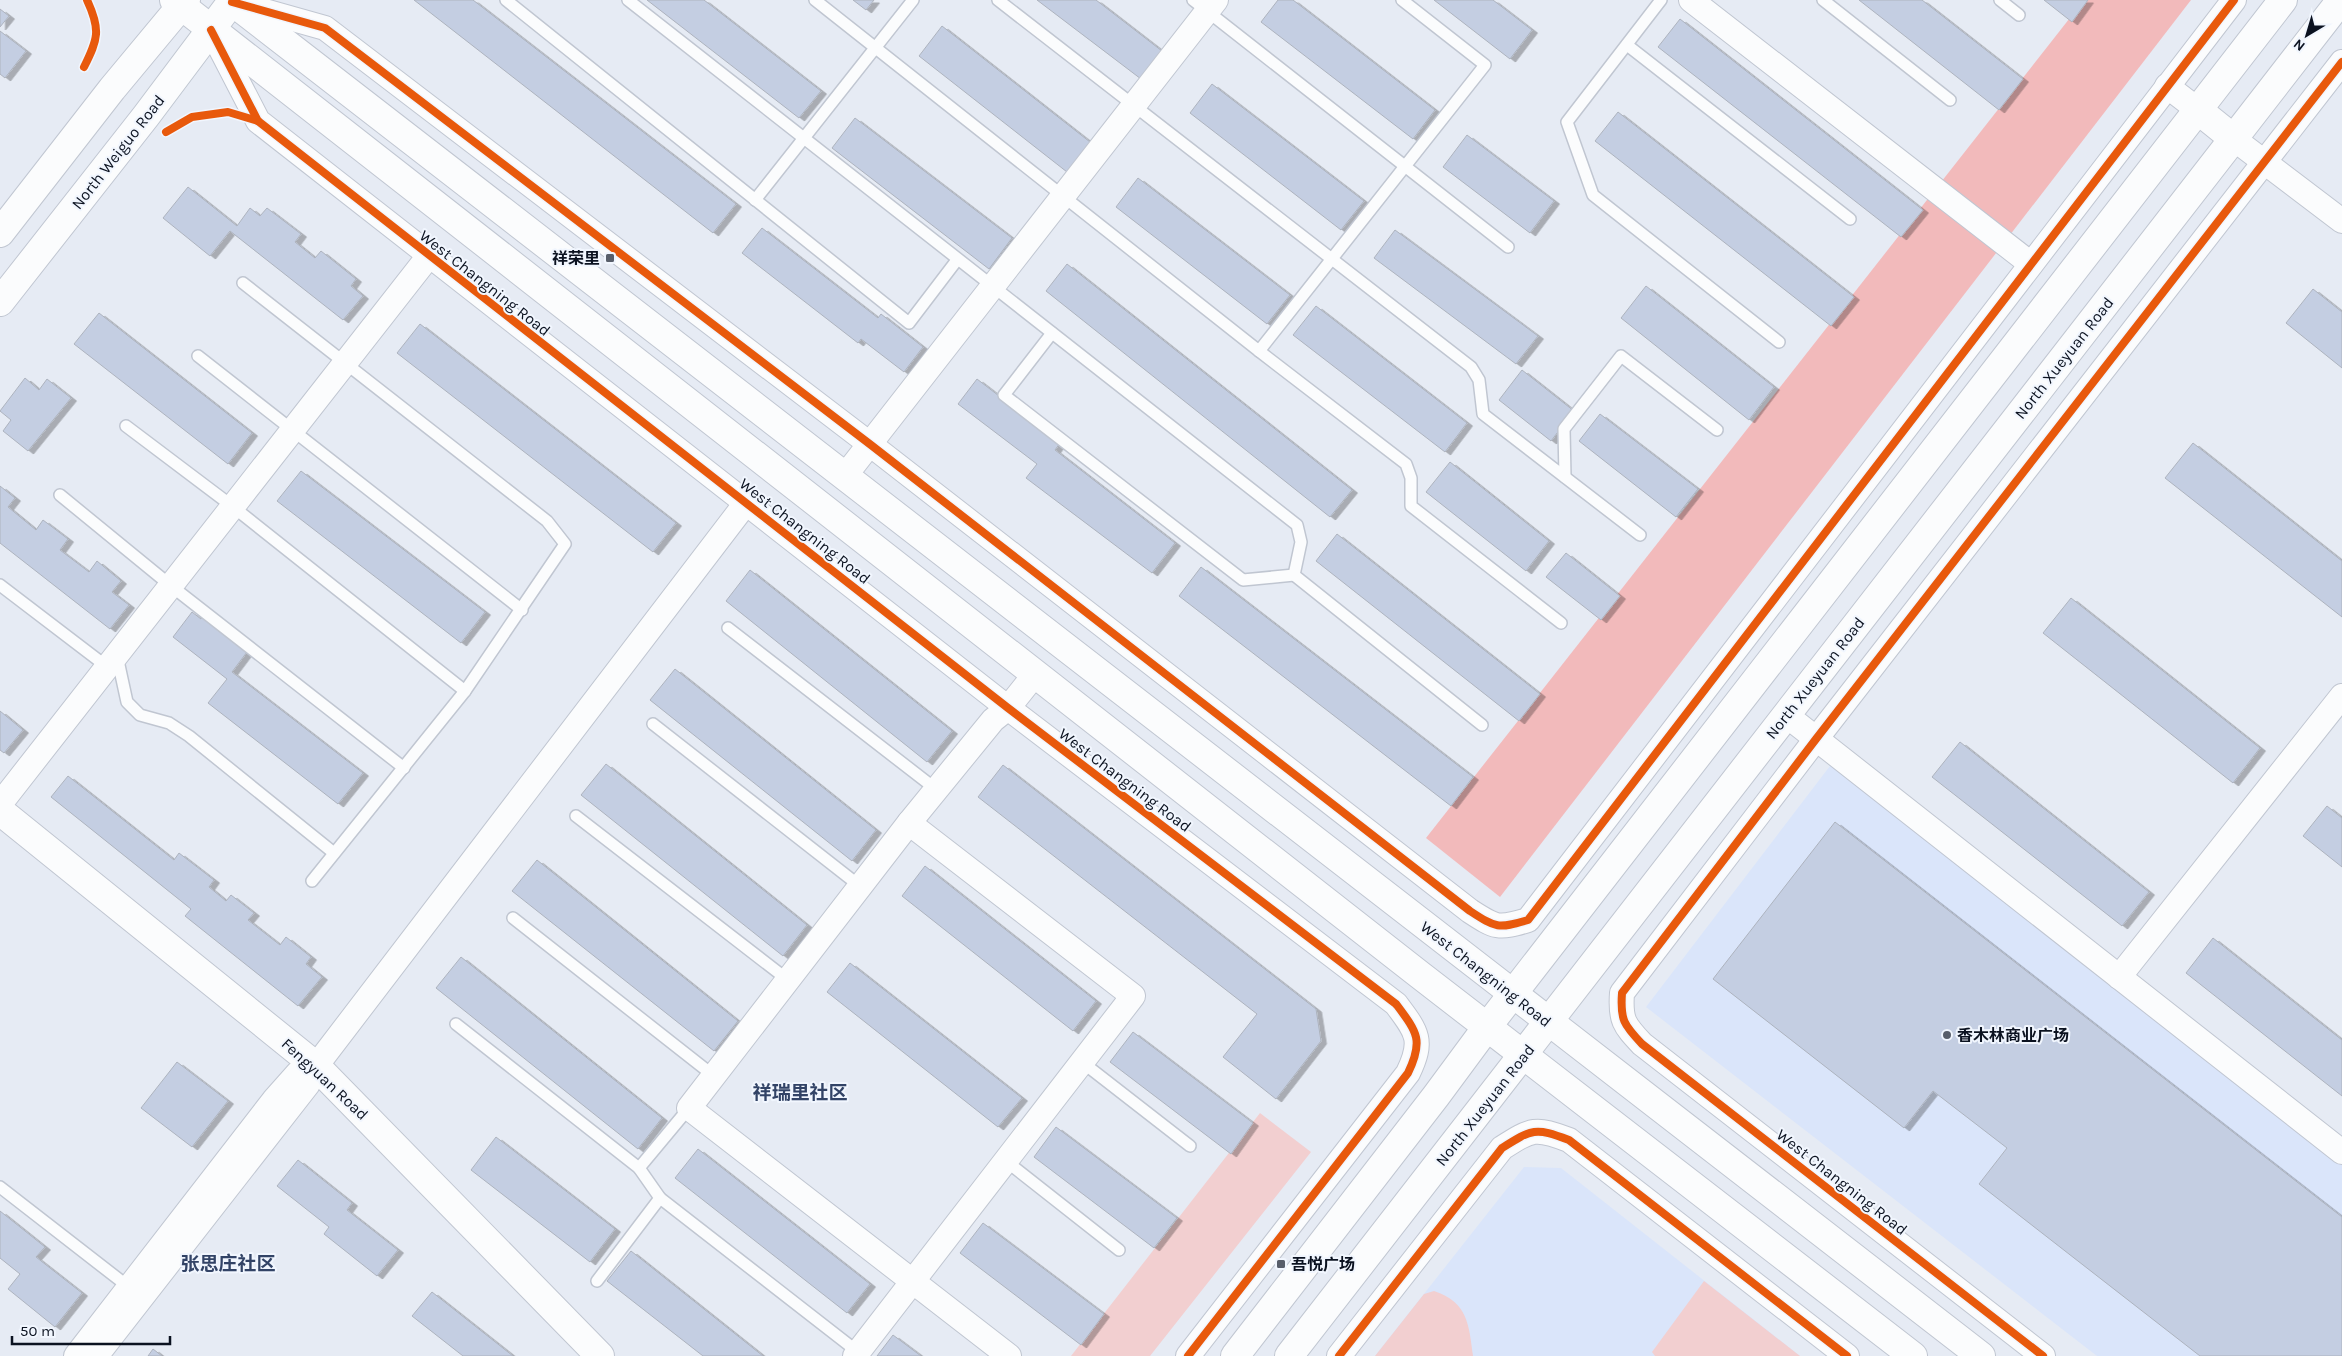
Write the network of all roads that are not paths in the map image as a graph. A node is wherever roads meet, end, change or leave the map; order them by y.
1 (506, 0) edge
2 (628, 0) edge
3 (815, 0) edge
4 (913, 0) edge
5 (998, 0) edge
6 (1402, 0) edge
7 (1661, 0) edge
8 (1691, 0) edge
9 (1823, 0) edge
10 (2000, 0) edge
11 (2234, 0) edge
12 (2283, 0) edge
13 (2341, 0) edge
14 (175, 1) edge
15 (232, 1) edge
16 (1206, 4) edge
17 (2019, 15) dead end
18 (211, 30) junction
19 (1627, 45) junction
20 (876, 48) junction
21 (2342, 62) edge
22 (2167, 86) junction
23 (1950, 100) dead end
24 (1134, 106) junction
25 (2198, 110) junction
26 (804, 138) junction
27 (2234, 139) junction
28 (2264, 162) junction
29 (1405, 166) junction
30 (1063, 197) junction
31 (755, 200) junction
32 (1850, 219) dead end
33 (2342, 221) edge
34 (0, 234) edge
35 (1508, 247) dead end
36 (428, 256) junction
37 (957, 260) junction
38 (1331, 260) junction
39 (2031, 264) junction
40 (243, 283) dead end
41 (993, 288) junction
42 (0, 302) edge
43 (1052, 333) junction
44 (1778, 342) dead end
45 (1259, 351) junction
46 (198, 356) dead end
47 (345, 362) junction
48 (126, 426) dead end
49 (292, 430) junction
50 (1717, 430) dead end
51 (871, 444) junction
52 (844, 477) junction
53 (1565, 477) junction
54 (60, 495) dead end
55 (746, 503) junction
56 (232, 506) junction
57 (1640, 535) dead end
58 (1294, 575) junction
59 (0, 585) edge
60 (170, 585) junction
61 (522, 610) junction
62 (1561, 623) dead end
63 (728, 628) dead end
64 (111, 659) junction
65 (1036, 673) junction
66 (465, 691) junction
67 (2342, 696) edge
68 (1008, 708) junction
69 (1786, 715) junction
70 (653, 724) dead end
71 (1482, 725) dead end
72 (1816, 739) junction
73 (404, 768) junction
74 (936, 790) junction
75 (2, 816) edge
76 (576, 816) dead end
77 (910, 823) junction
78 (334, 853) junction
79 (312, 882) dead end
80 (860, 887) junction
81 (513, 918) dead end
82 (2119, 977) junction
83 (788, 980) junction
84 (1512, 995) junction
85 (1549, 1023) junction
86 (456, 1024) dead end
87 (1487, 1027) junction
88 (1524, 1055) junction
89 (1082, 1062) junction
90 (316, 1066) junction
91 (714, 1076) junction
92 (689, 1108) junction
93 (1190, 1146) dead end
94 (2342, 1152) edge
95 (1006, 1160) junction
96 (639, 1168) junction
97 (0, 1187) edge
98 (660, 1198) junction
99 (1119, 1250) dead end
100 (597, 1281) dead end
101 (913, 1281) junction
102 (130, 1288) junction
103 (857, 1354) edge
104 (76, 1356) edge
105 (96, 1356) edge
106 (600, 1356) edge
107 (1010, 1356) edge
108 (1188, 1356) edge
109 (1235, 1356) edge
110 (1289, 1356) edge
111 (1339, 1356) edge
112 (1847, 1356) edge
113 (1913, 1356) edge
114 (1981, 1356) edge
115 (2044, 1356) edge

1 - 31 lane
2 - 26 lane
3 - 20 lane
4 - 20 lane
5 - 24 lane
6 - 29 lane
7 - 19 lane
8 - 39 street
9 - 23 lane
10 - 17 lane
11 - 22 street
12 - 25 main road
13 - 27 main road, North Xueyuan Road
14 - 18 main road, West Changning Road
14 - 34 main road
15 - 18 main road, North Weiguo Road
15 - 51 street
15 - 52 main road, West Changning Road
16 - 24 street
16 - 29 lane
18 - 36 street, West Changning Road
18 - 42 main road, North Weiguo Road
18 - 65 main road, West Changning Road
19 - 32 lane
19 - 44 lane
20 - 26 lane
20 - 30 lane
21 - 28 street
22 - 25 street
22 - 39 street
24 - 30 street
24 - 38 lane
25 - 27 main road
25 - 84 main road
26 - 31 lane
26 - 37 lane
27 - 28 street
27 - 69 main road, North Xueyuan Road
28 - 33 street
28 - 72 street
29 - 35 lane
29 - 38 lane
30 - 41 street
30 - 45 lane
31 - 37 lane
36 - 47 street
36 - 55 street, West Changning Road
37 - 41 lane
38 - 45 lane
38 - 53 lane
39 - 51 street
40 - 47 lane
41 - 43 lane
41 - 51 street
43 - 58 lane
43 - 58 lane
45 - 62 lane
46 - 49 lane
47 - 49 street
47 - 61 lane
48 - 56 lane
49 - 56 street
49 - 61 lane
50 - 53 lane
51 - 52 street
52 - 84 main road, West Changning Road
53 - 57 lane
54 - 60 lane
55 - 68 street, West Changning Road
55 - 90 street
56 - 60 street
56 - 66 lane
58 - 71 lane
59 - 64 lane
60 - 64 street
60 - 73 lane
61 - 66 lane
63 - 74 lane
64 - 75 street
64 - 78 lane
65 - 68 street
65 - 87 main road, West Changning Road
66 - 73 lane
67 - 82 street
68 - 74 street
68 - 108 street, West Changning Road
69 - 72 street
69 - 85 main road, North Xueyuan Road
70 - 80 lane
72 - 82 street
72 - 115 street, West Changning Road
73 - 78 lane
74 - 77 street
75 - 90 main road, Fengyuan Road
76 - 83 lane
77 - 80 street
77 - 89 street
78 - 79 lane
80 - 83 street
81 - 91 lane
82 - 94 street
83 - 91 street
84 - 85 main road, West Changning Road
84 - 87 main road
85 - 88 main road, North Xueyuan Road
85 - 114 main road, West Changning Road
86 - 96 lane
87 - 88 main road, West Changning Road
87 - 109 main road
88 - 110 main road, North Xueyuan Road
88 - 113 main road, West Changning Road
89 - 93 lane
89 - 95 street
90 - 102 street
90 - 105 street
90 - 106 main road, Fengyuan Road
91 - 92 street
92 - 96 lane
92 - 101 street
95 - 99 lane
95 - 101 street
96 - 98 lane
97 - 102 lane
98 - 100 lane
98 - 103 lane
101 - 103 street
101 - 107 street
102 - 104 street
111 - 112 street

